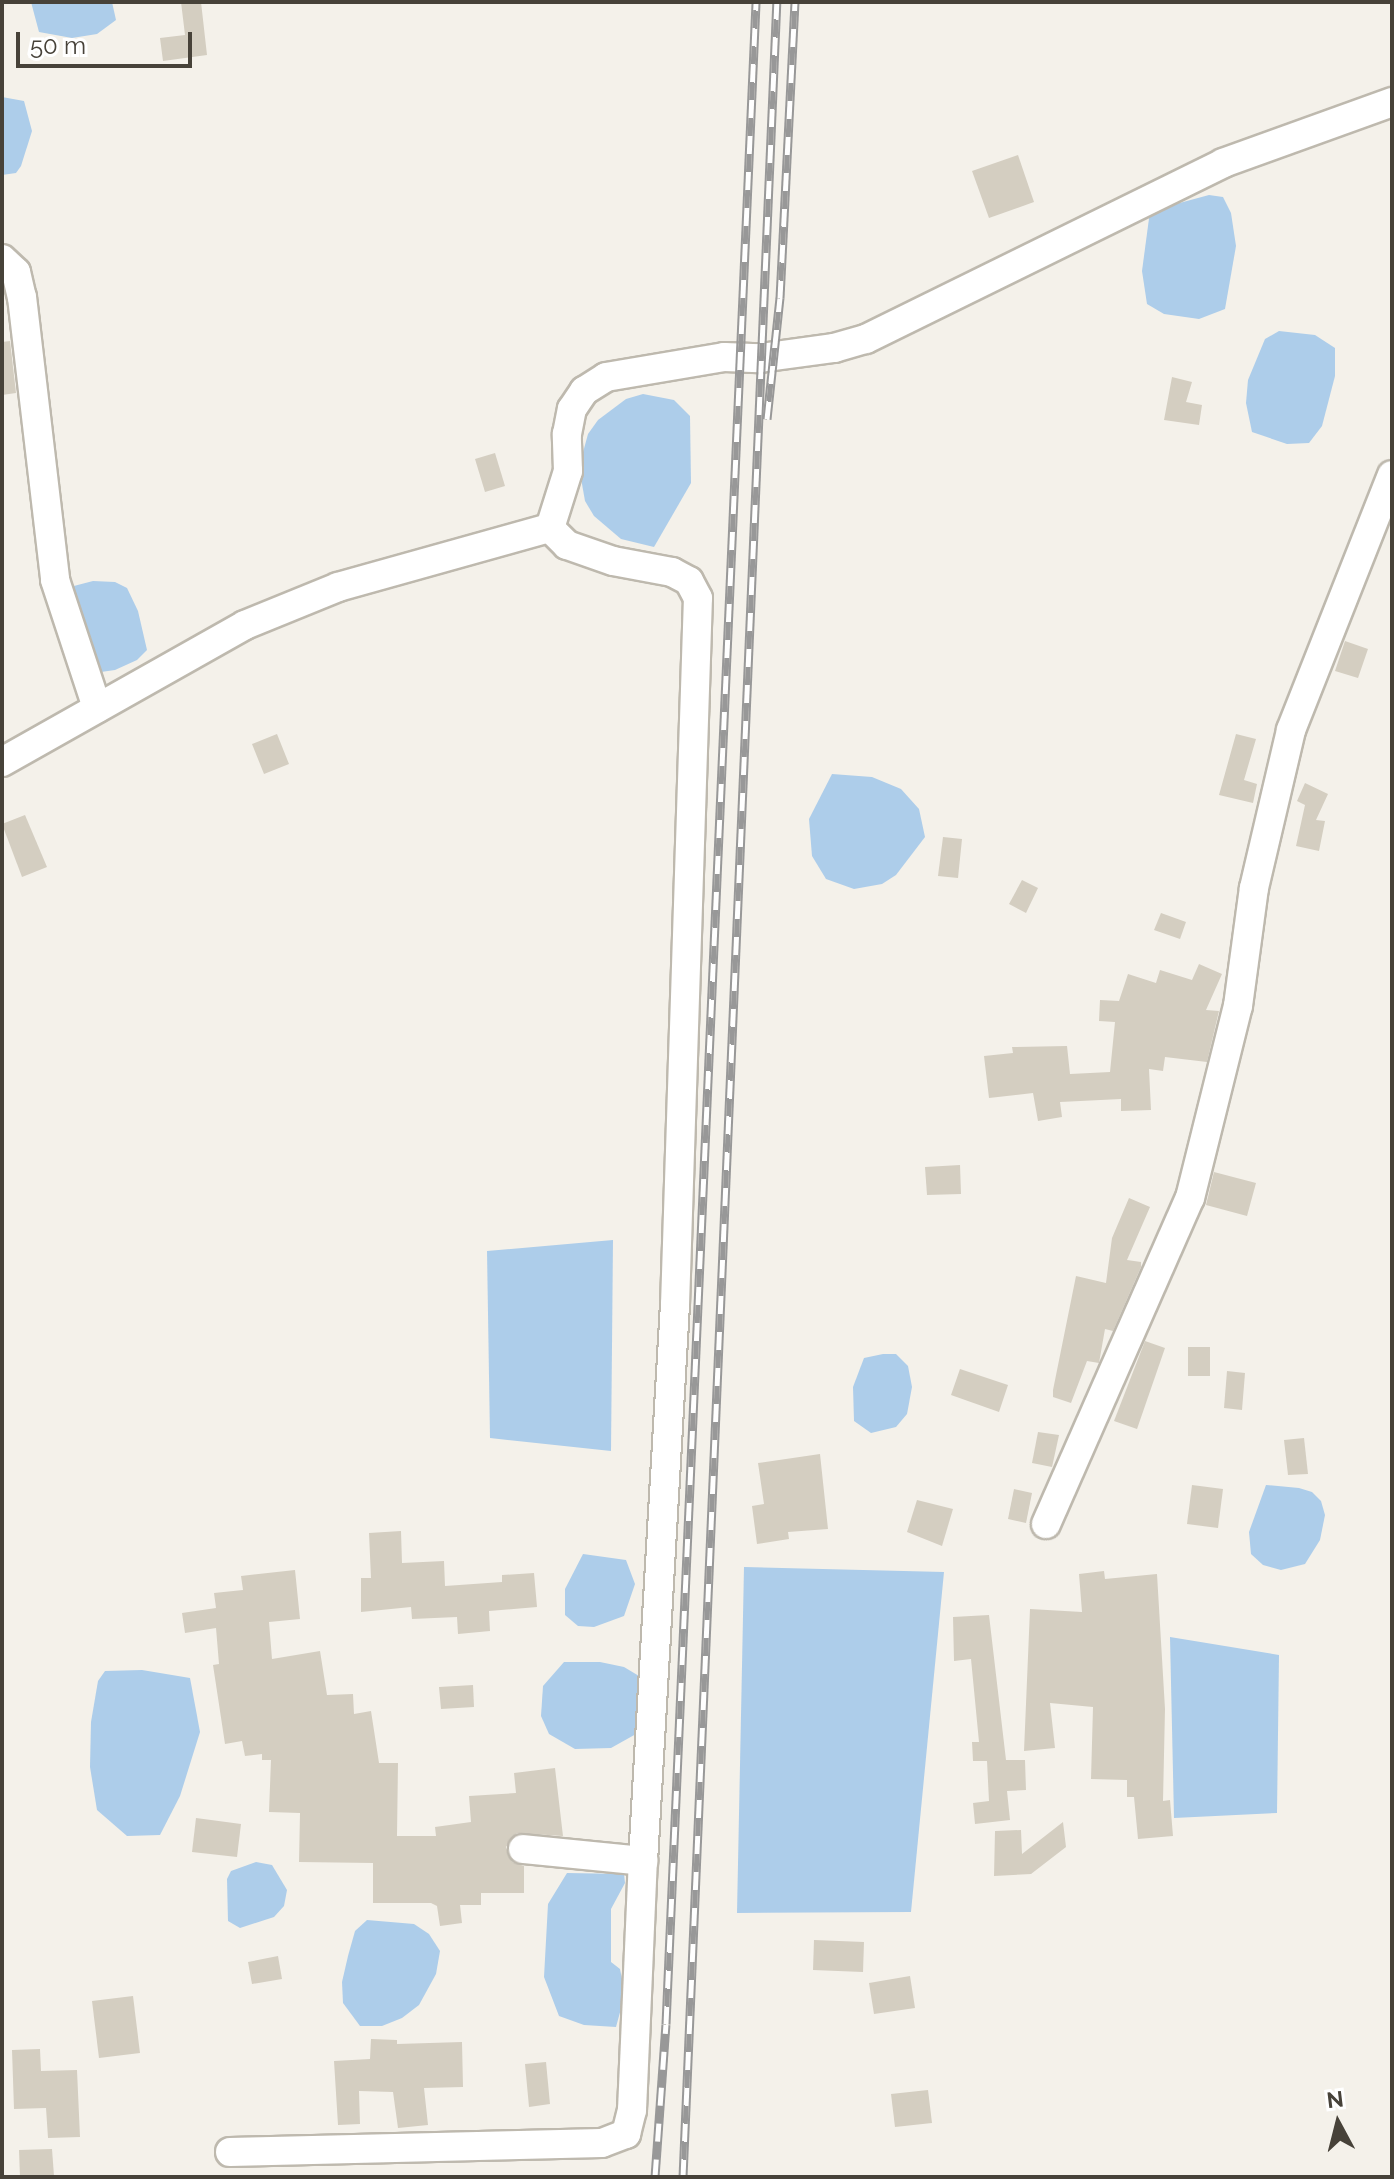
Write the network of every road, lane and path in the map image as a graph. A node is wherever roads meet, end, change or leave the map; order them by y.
1 (1392, 102) edge
2 (2, 259) edge
3 (1392, 475) edge
4 (550, 528) junction
5 (97, 708) junction
6 (2, 762) edge
7 (1046, 1524) dead end
8 (523, 1849) dead end
9 (643, 1861) junction
10 (230, 2152) dead end

1 - 4 street
2 - 5 street
3 - 7 street
4 - 5 street
4 - 9 street
5 - 6 street
8 - 9 street
9 - 10 street

